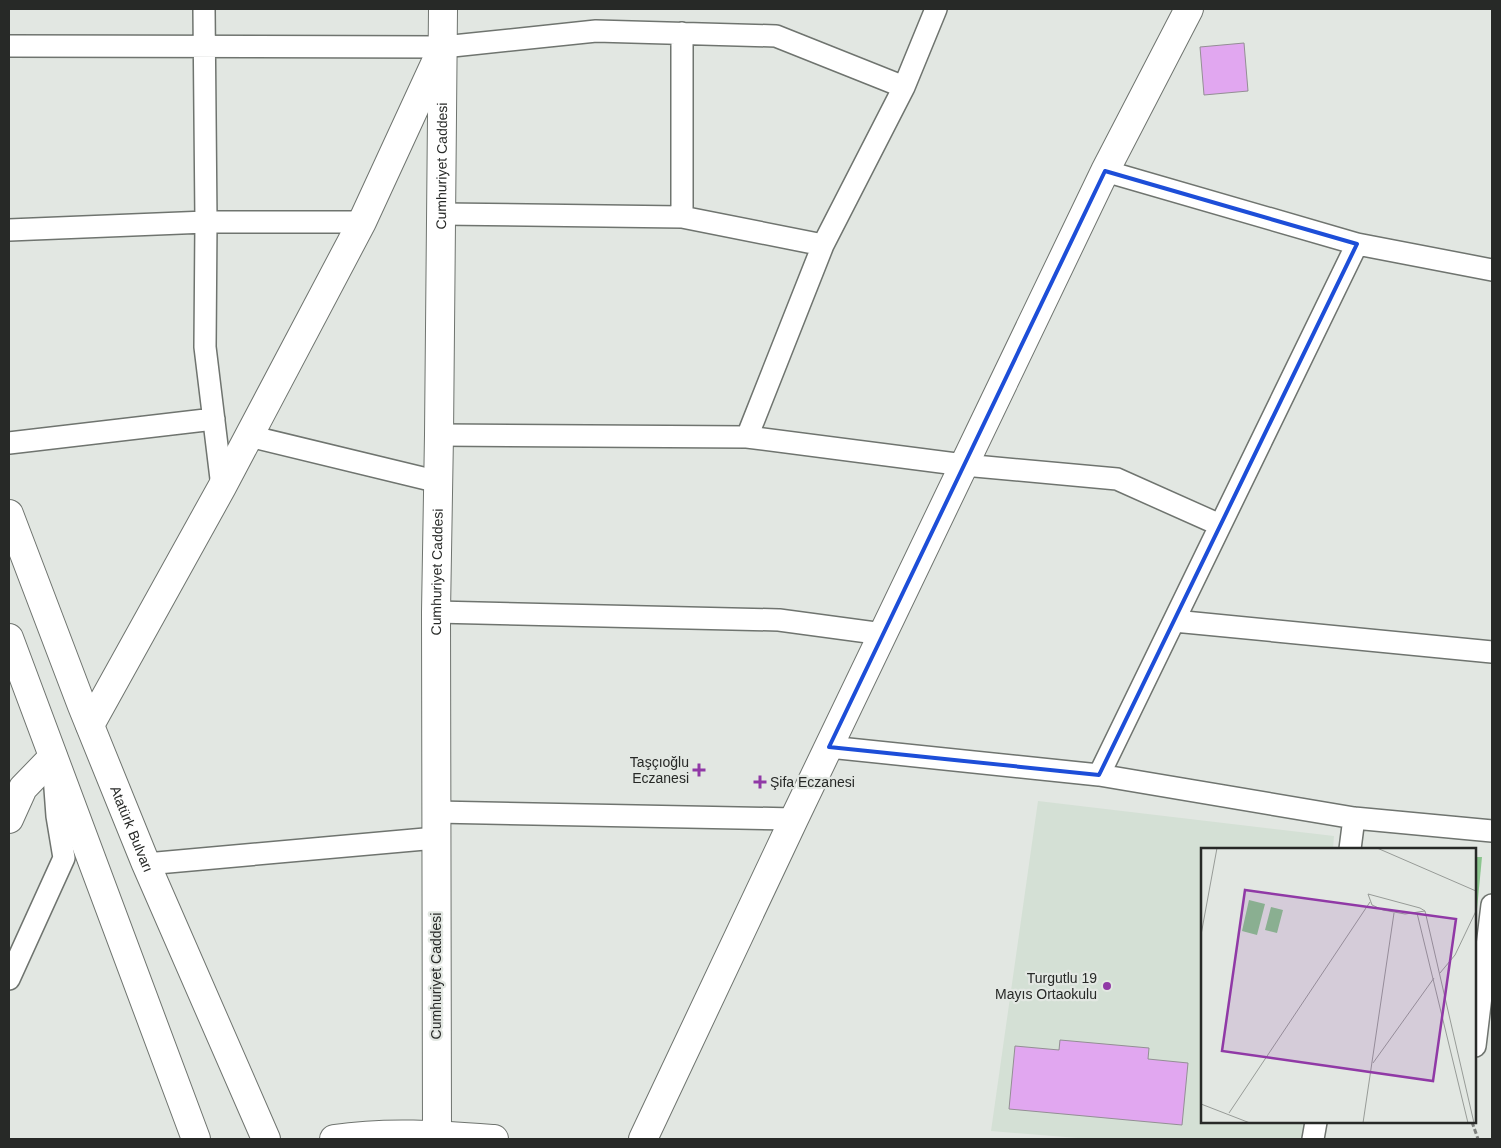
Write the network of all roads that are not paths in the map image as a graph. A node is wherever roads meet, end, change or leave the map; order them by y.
1 (204, 9) edge
2 (443, 9) edge
3 (936, 9) edge
4 (1189, 9) edge
5 (682, 33) junction
6 (205, 45) junction
7 (9, 46) edge
8 (442, 46) junction
9 (904, 87) junction
10 (1104, 171) junction
11 (441, 214) junction
12 (682, 217) junction
13 (206, 222) junction
14 (362, 222) junction
15 (9, 230) edge
16 (1358, 244) junction
17 (823, 245) junction
18 (1492, 270) edge
19 (214, 419) junction
20 (439, 435) junction
21 (249, 436) junction
22 (748, 438) junction
23 (9, 443) edge
24 (964, 465) junction
25 (438, 482) junction
26 (222, 487) junction
27 (9, 514) edge
28 (1220, 525) junction
29 (436, 612) junction
30 (1174, 621) junction
31 (883, 634) junction
32 (9, 638) edge
33 (1492, 652) edge
34 (90, 726) junction
35 (828, 747) junction
36 (53, 757) junction
37 (1098, 775) junction
38 (1354, 818) junction
39 (794, 819) junction
40 (9, 820) edge
41 (436, 825) junction
42 (1492, 831) edge
43 (1350, 848) edge
44 (146, 864) junction
45 (1492, 904) edge
46 (9, 980) edge
47 (1476, 1038) edge
48 (1316, 1123) edge
49 (435, 1138) edge
50 (196, 1139) edge
51 (266, 1139) edge
52 (334, 1139) edge
53 (494, 1139) edge
54 (643, 1139) edge
55 (1314, 1139) edge

1 - 6 street
2 - 8 main road, Cumhuriyet Caddesi
3 - 9 street
4 - 10 main road
5 - 8 street
5 - 9 street
5 - 12 street
6 - 7 street
6 - 8 street
6 - 13 street
8 - 11 main road, Cumhuriyet Caddesi
8 - 14 main road
9 - 17 street
10 - 16 street
10 - 24 main road
11 - 12 street
11 - 20 main road, Cumhuriyet Caddesi
12 - 17 street
13 - 14 street
13 - 15 street
13 - 19 street
14 - 21 main road
16 - 18 street
16 - 28 street
17 - 22 street
19 - 23 street
19 - 26 street
20 - 22 street
20 - 25 main road, Cumhuriyet Caddesi
21 - 25 street
21 - 26 main road
22 - 24 street
24 - 28 street
24 - 31 main road
25 - 29 main road, Cumhuriyet Caddesi
26 - 34 main road
27 - 34 main road, Atatürk Bulvarı
28 - 30 street
29 - 31 street
29 - 41 main road, Cumhuriyet Caddesi
30 - 33 street
30 - 37 street
31 - 35 main road
32 - 36 main road
34 - 44 main road, Atatürk Bulvarı
35 - 37 street
35 - 39 main road
36 - 40 main road
36 - 46 street
36 - 50 main road
37 - 38 street
38 - 42 street
38 - 43 street
39 - 41 street
39 - 54 main road
41 - 44 street
41 - 49 main road, Cumhuriyet Caddesi
44 - 51 main road, Atatürk Bulvarı
45 - 47 street
48 - 55 street
49 - 52 main road
49 - 53 main road

